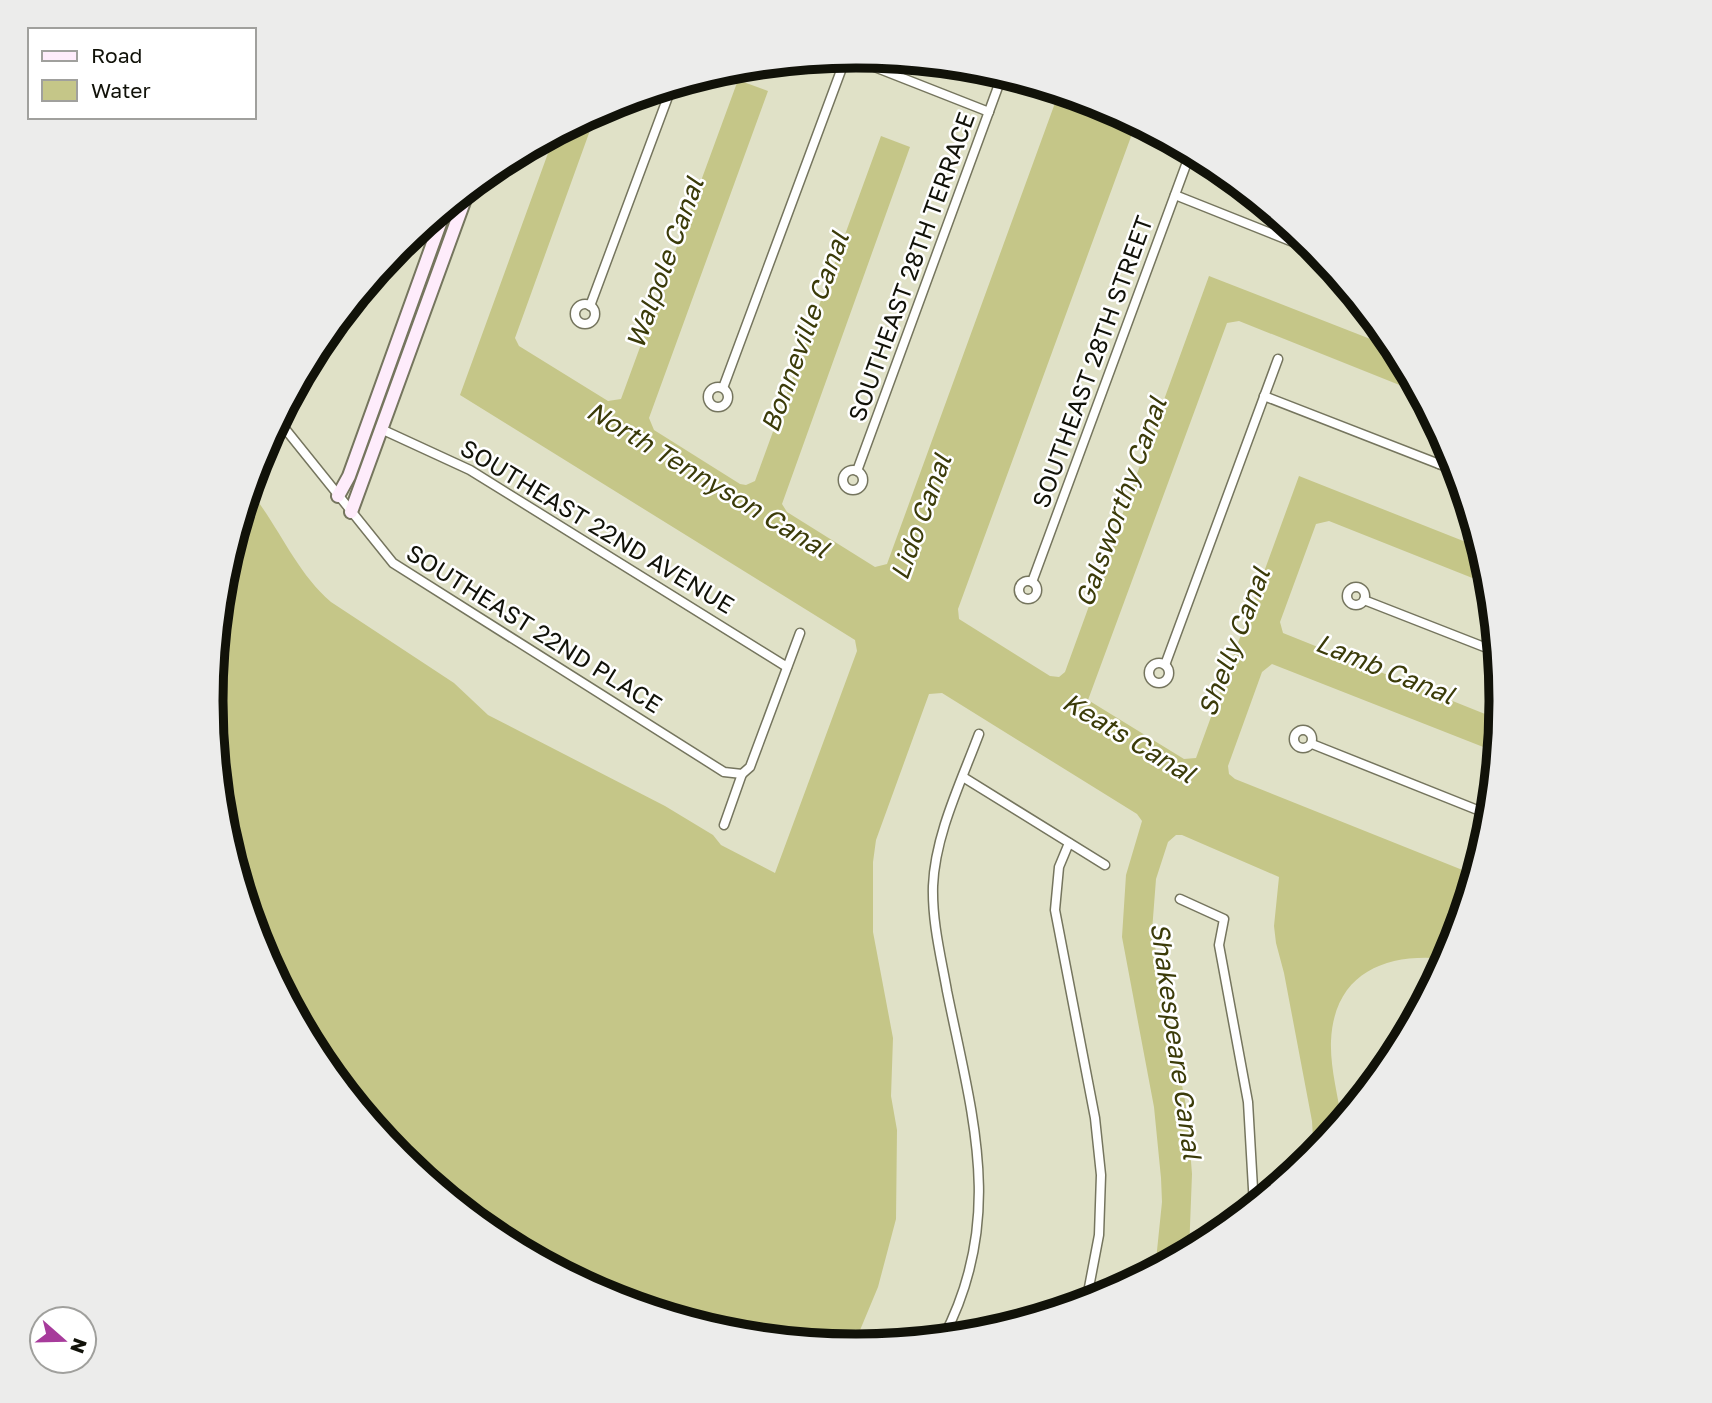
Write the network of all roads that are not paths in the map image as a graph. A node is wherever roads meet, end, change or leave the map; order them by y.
1 (844, 69) edge
2 (879, 69) edge
3 (999, 85) edge
4 (668, 97) edge
5 (989, 112) junction
6 (1187, 162) edge
7 (1175, 195) junction
8 (463, 206) edge
9 (440, 223) edge
10 (1291, 241) edge
11 (590, 306) dead end
12 (1278, 359) dead end
13 (723, 388) dead end
14 (1264, 396) junction
15 (285, 428) edge
16 (381, 429) junction
17 (1441, 459) edge
18 (1439, 464) junction
19 (1444, 466) edge
20 (857, 471) dead end
21 (338, 496) junction
22 (351, 512) junction
23 (1032, 582) dead end
24 (1364, 600) dead end
25 (800, 633) dead end
26 (1487, 648) edge
27 (1165, 665) dead end
28 (787, 667) junction
29 (979, 734) dead end
30 (1312, 744) dead end
31 (742, 774) junction
32 (963, 777) junction
33 (1479, 811) edge
34 (724, 825) dead end
35 (1069, 843) junction
36 (1105, 865) dead end
37 (1180, 899) dead end
38 (1253, 1194) edge
39 (1088, 1291) edge
40 (947, 1328) edge

1 - 13 street
2 - 5 street
3 - 5 street, SOUTHEAST 28TH TERRACE
4 - 11 street
5 - 20 street, SOUTHEAST 28TH TERRACE
6 - 7 street, SOUTHEAST 28TH STREET
7 - 10 street
7 - 23 street, SOUTHEAST 28TH STREET
8 - 16 street
9 - 21 street
12 - 14 street
14 - 18 street
14 - 27 street
15 - 21 street, SOUTHEAST 22ND PLACE
16 - 22 street
16 - 28 street, SOUTHEAST 22ND AVENUE
17 - 18 street
18 - 19 street
21 - 22 street, SOUTHEAST 22ND PLACE
22 - 31 street, SOUTHEAST 22ND PLACE
24 - 26 street
25 - 28 street
28 - 31 street
29 - 32 street
30 - 33 street
31 - 34 street
32 - 35 street
32 - 40 street
35 - 36 street
35 - 39 street
37 - 38 street

